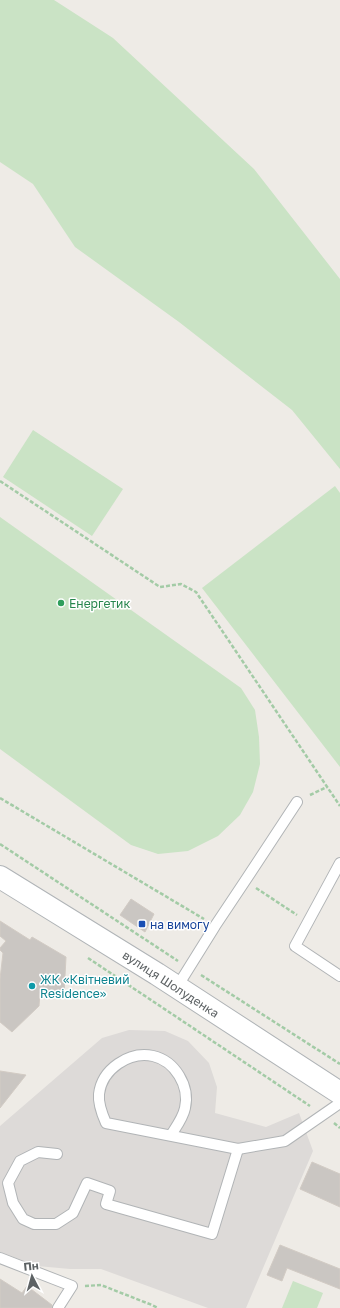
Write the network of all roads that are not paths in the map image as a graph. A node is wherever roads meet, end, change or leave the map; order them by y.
1 (297, 802) road end
2 (340, 863) edge
3 (0, 877) edge
4 (340, 976) edge
5 (177, 987) junction
6 (340, 1093) edge
7 (340, 1103) edge
8 (171, 1135) junction
9 (238, 1149) junction
10 (57, 1154) dead end
11 (0, 1258) edge
12 (58, 1308) edge

1 - 5 lane
2 - 4 lane
3 - 5 main road, вулиця Шолуденка
5 - 6 main road, вулиця Шолуденка
7 - 9 lane
8 - 8 lane
8 - 9 lane
9 - 10 lane
11 - 12 lane

